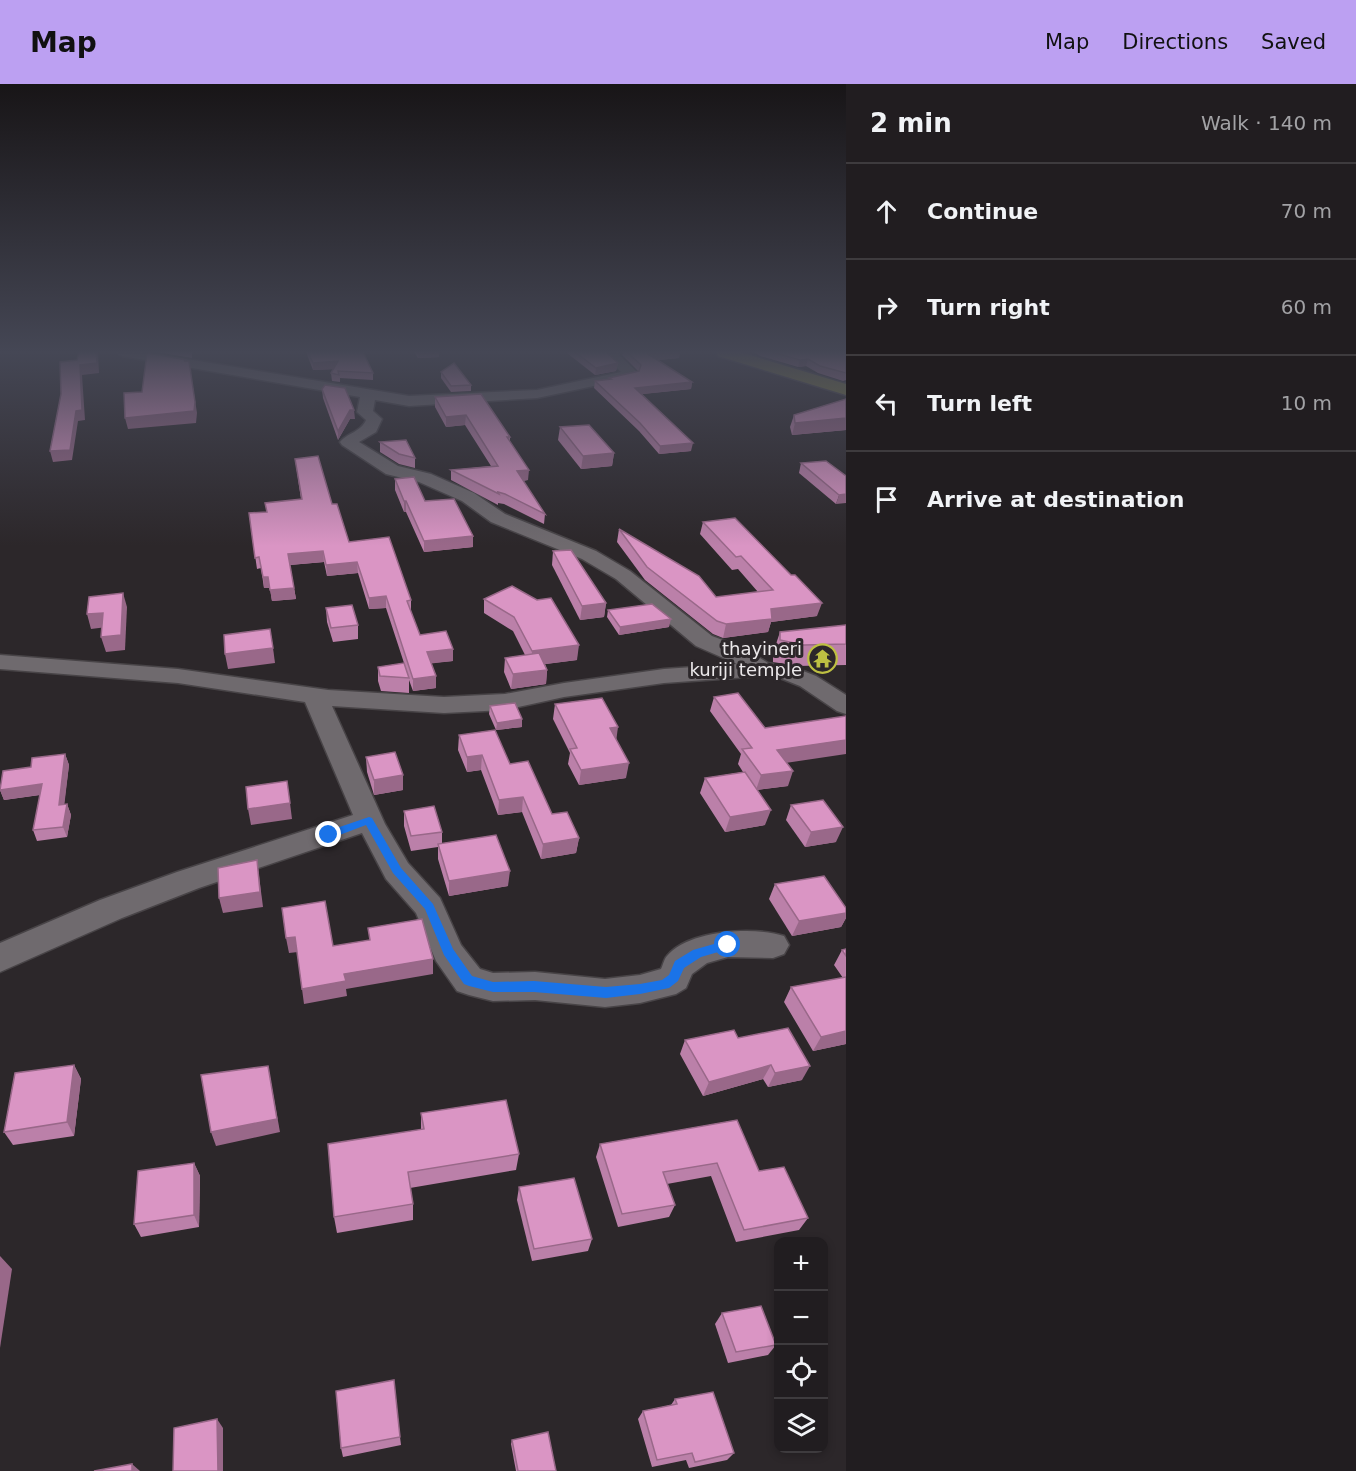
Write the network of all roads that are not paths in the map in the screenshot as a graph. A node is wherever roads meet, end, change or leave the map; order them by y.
1 (371, 417) edge
2 (0, 662) edge
3 (762, 669) junction
4 (315, 696) junction
5 (846, 706) edge
6 (369, 820) junction
7 (773, 945) dead end
8 (0, 958) edge

1 - 3 street
2 - 4 street
3 - 4 street
3 - 5 street
4 - 6 street
6 - 7 street
6 - 8 street

